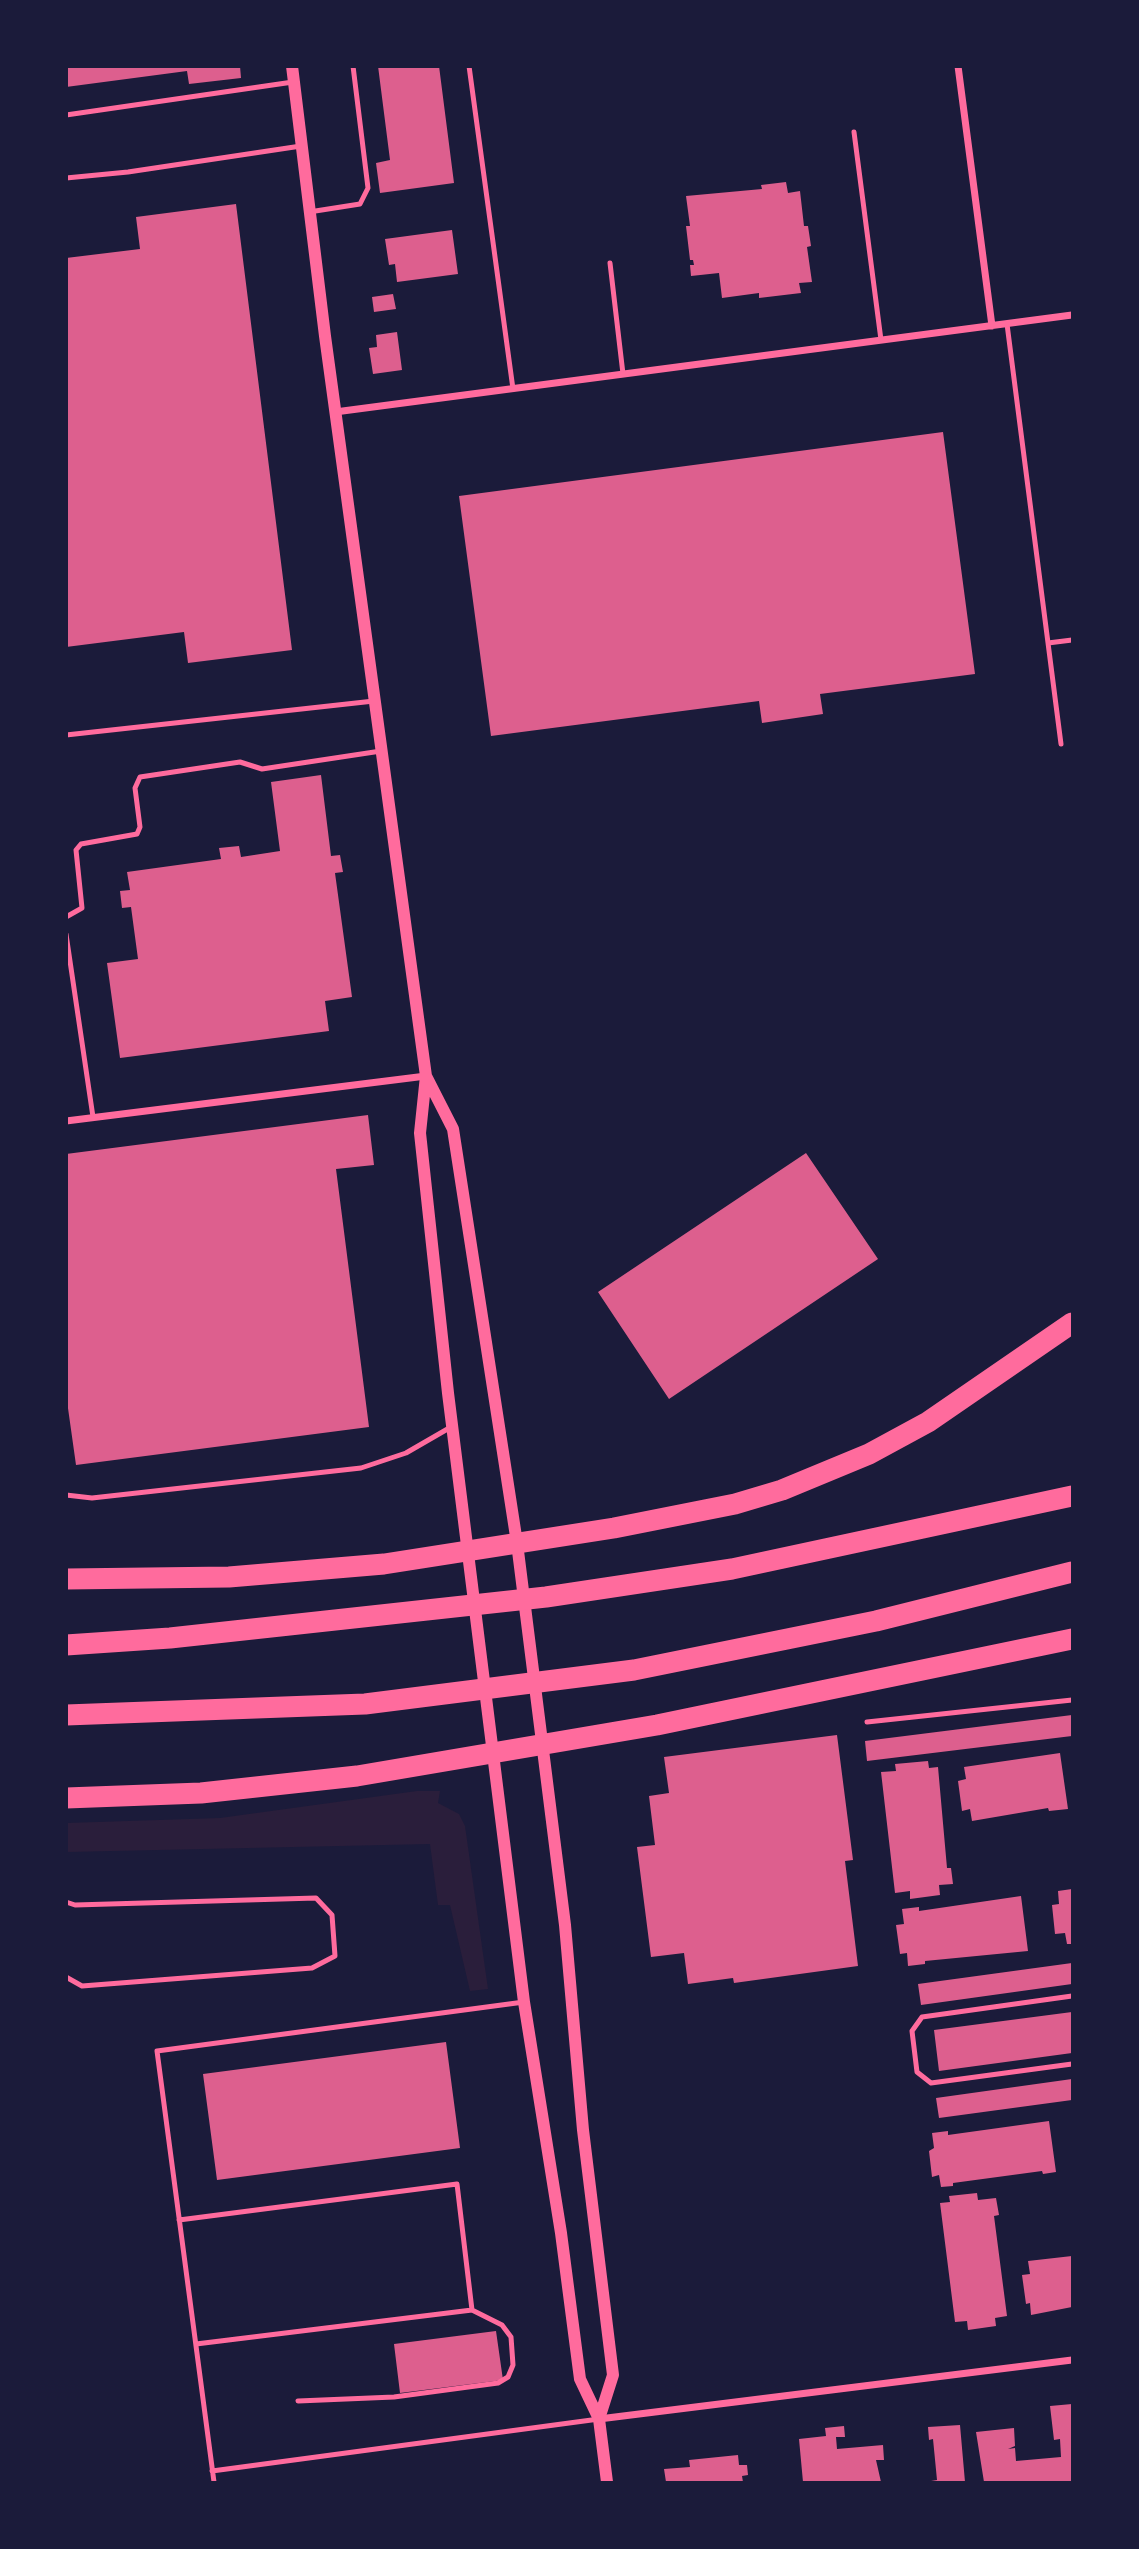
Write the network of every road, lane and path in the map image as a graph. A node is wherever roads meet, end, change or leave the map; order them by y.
1 (292, 66) edge
2 (353, 66) edge
3 (469, 66) edge
4 (958, 66) edge
5 (293, 82) junction
6 (66, 115) edge
7 (854, 132) dead end
8 (301, 146) junction
9 (66, 178) edge
10 (309, 212) junction
11 (610, 262) dead end
12 (1073, 315) edge
13 (1007, 324) junction
14 (992, 326) junction
15 (881, 340) junction
16 (623, 374) junction
17 (513, 389) junction
18 (335, 412) junction
19 (1073, 640) edge
20 (1048, 643) junction
21 (374, 701) junction
22 (66, 735) edge
23 (1061, 744) dead end
24 (382, 751) junction
25 (66, 917) edge
26 (66, 934) edge
27 (67, 941) edge
28 (426, 1076) junction
29 (93, 1117) junction
30 (66, 1121) edge
31 (1073, 1324) edge
32 (452, 1427) junction
33 (66, 1495) edge
34 (1073, 1496) edge
35 (518, 1551) junction
36 (469, 1558) junction
37 (1073, 1572) edge
38 (66, 1579) edge
39 (1073, 1639) edge
40 (66, 1645) edge
41 (1073, 1700) edge
42 (66, 1715) edge
43 (867, 1722) dead end
44 (541, 1736) junction
45 (492, 1745) junction
46 (66, 1798) edge
47 (66, 1902) edge
48 (66, 1977) edge
49 (1073, 1996) edge
50 (524, 2002) junction
51 (1073, 2064) edge
52 (179, 2220) junction
53 (472, 2310) junction
54 (196, 2344) junction
55 (1073, 2360) edge
56 (298, 2401) dead end
57 (599, 2419) junction
58 (212, 2471) junction
59 (214, 2483) edge
60 (607, 2483) edge

1 - 5 street
2 - 10 lane
3 - 17 lane
4 - 14 street
5 - 6 lane
5 - 8 street
7 - 15 lane
8 - 9 lane
8 - 10 street
10 - 18 street
11 - 16 lane
12 - 13 street
13 - 14 street
13 - 20 lane
14 - 15 street
15 - 16 street
16 - 17 street
17 - 18 street
18 - 21 street
19 - 20 lane
20 - 23 lane
21 - 22 lane
21 - 24 street
24 - 25 lane
24 - 28 street
26 - 27 lane
27 - 29 lane
28 - 29 street
28 - 32 street
28 - 35 street
29 - 30 street
31 - 35 highway
32 - 33 lane
32 - 36 street
34 - 40 highway
35 - 36 highway
35 - 44 street
36 - 38 highway
36 - 45 street
37 - 42 highway
39 - 44 highway
41 - 43 lane
44 - 45 highway
44 - 57 street
45 - 46 highway
45 - 50 street
47 - 48 lane
49 - 51 lane
50 - 52 lane
50 - 57 street
52 - 53 lane
52 - 54 lane
53 - 54 lane
53 - 56 lane
54 - 58 lane
55 - 57 street
57 - 58 lane
57 - 60 street
58 - 59 lane

